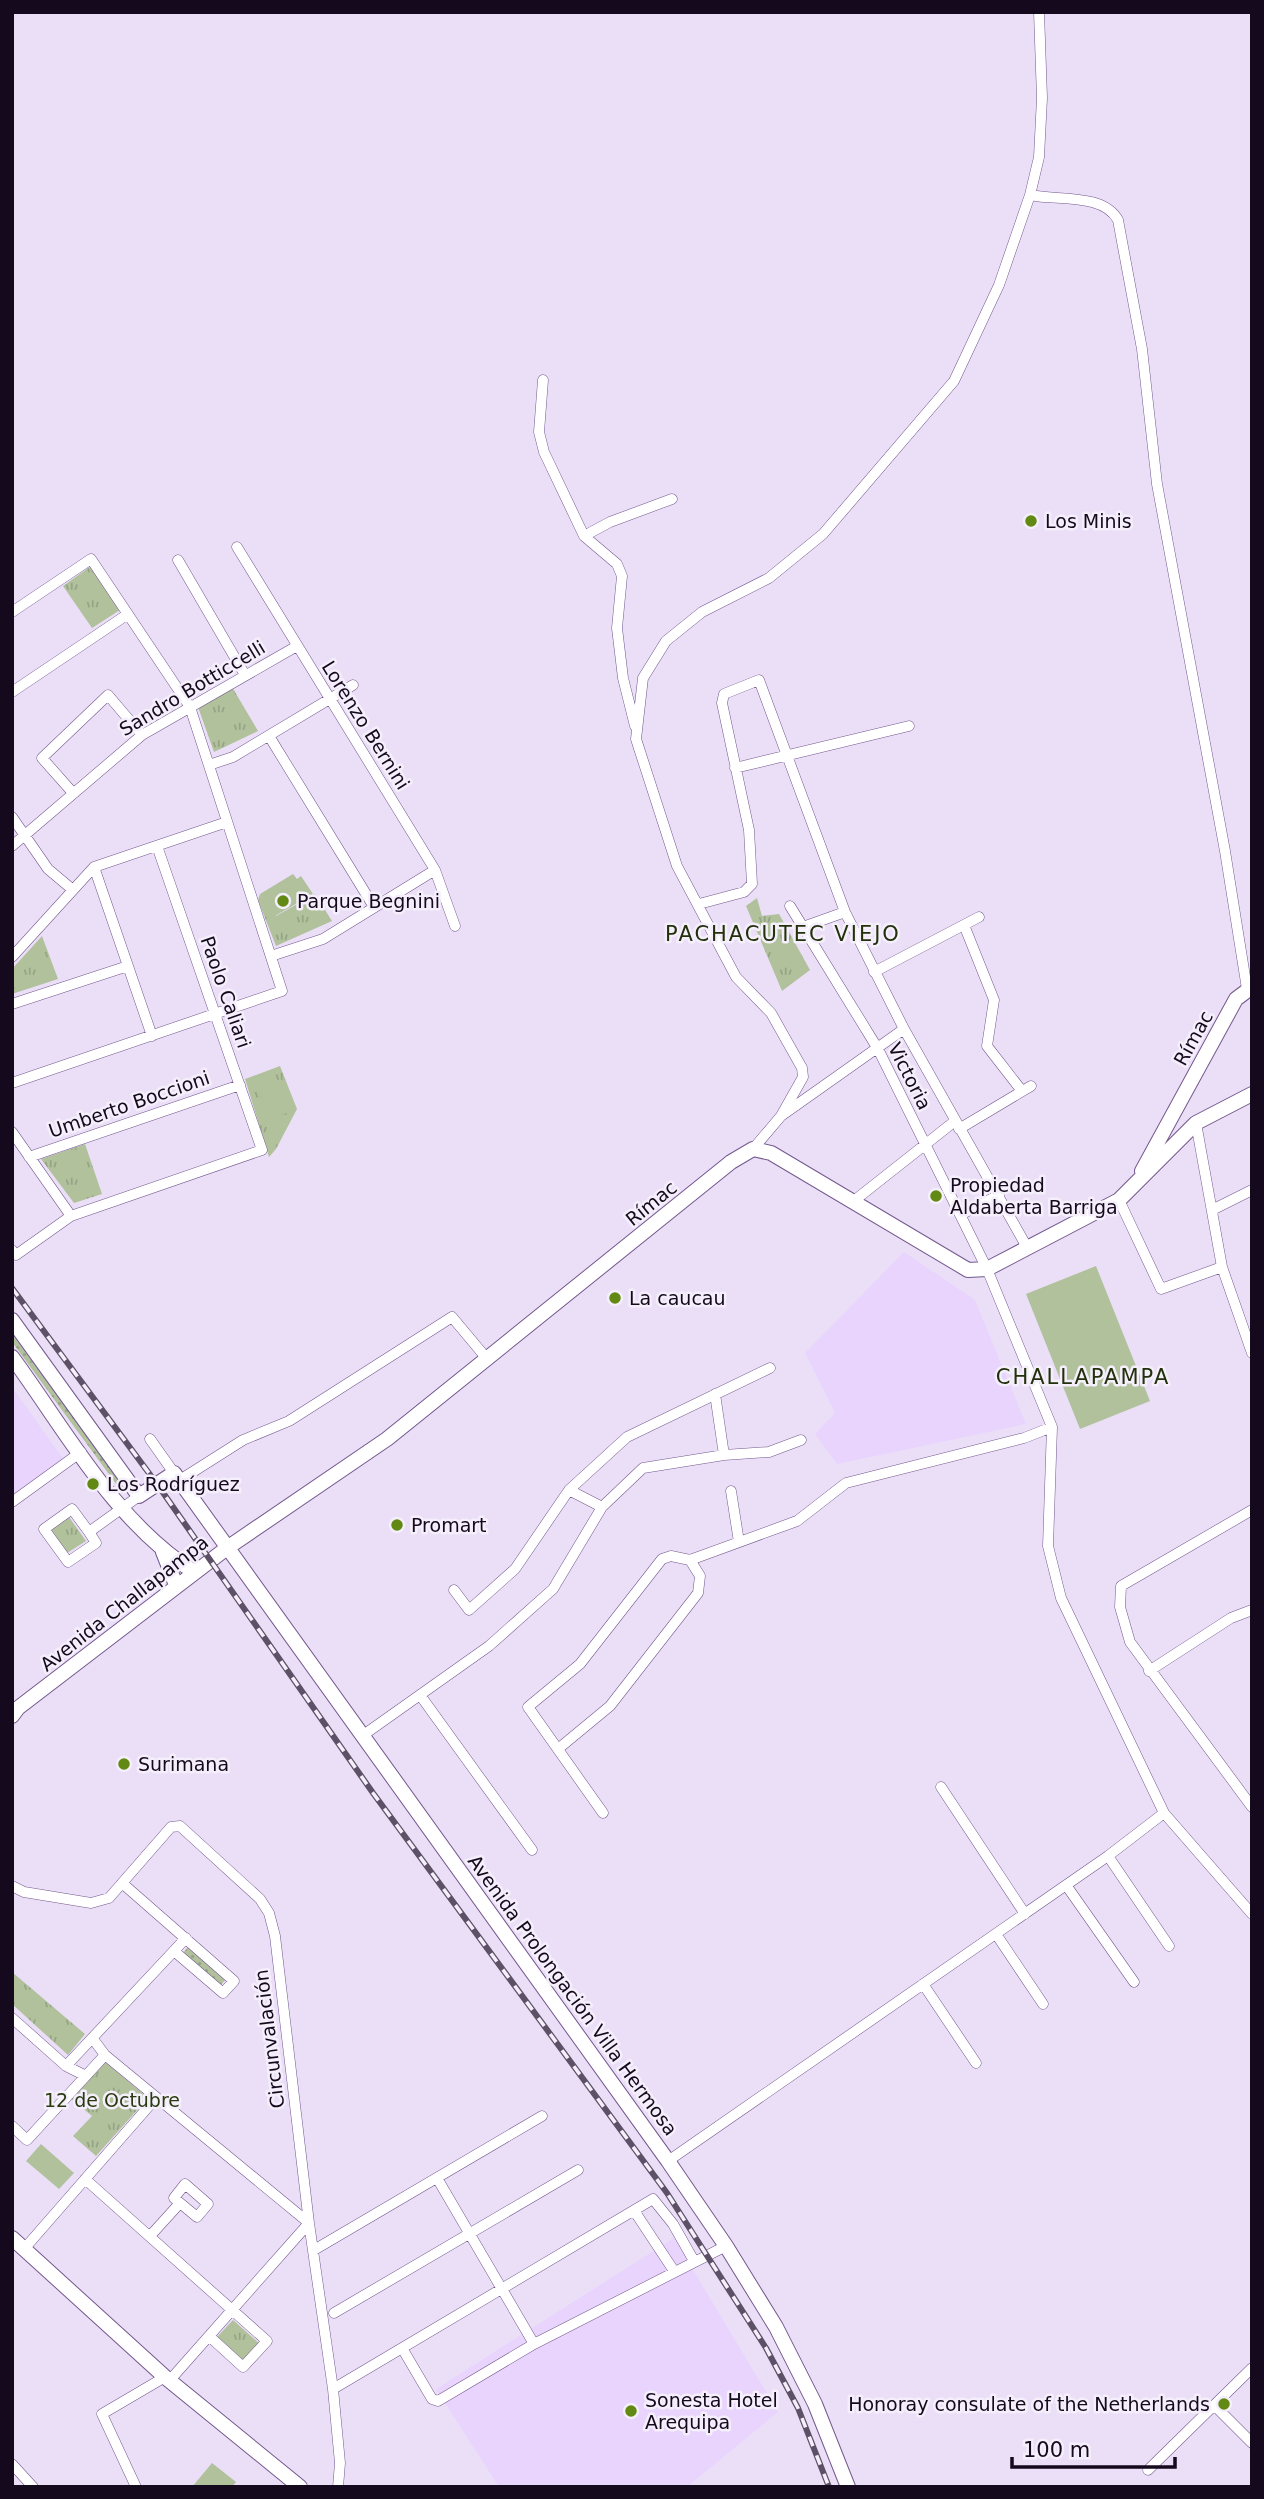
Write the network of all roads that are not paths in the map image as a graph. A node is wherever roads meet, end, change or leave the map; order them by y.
1 (1039, 12) edge
2 (1030, 195) junction
3 (543, 380) dead end
4 (672, 499) dead end
5 (584, 536) junction
6 (237, 547) dead end
7 (178, 560) dead end
8 (12, 612) edge
9 (128, 614) junction
10 (297, 646) junction
11 (245, 676) junction
12 (353, 685) dead end
13 (12, 691) edge
14 (329, 699) junction
15 (190, 707) junction
16 (909, 726) dead end
17 (637, 734) junction
18 (142, 735) junction
19 (268, 736) junction
20 (788, 756) junction
21 (209, 765) junction
22 (736, 768) junction
23 (73, 793) junction
24 (12, 817) edge
25 (227, 822) junction
26 (24, 834) junction
27 (12, 846) edge
28 (157, 846) junction
29 (94, 867) junction
30 (435, 870) junction
31 (72, 890) junction
32 (699, 904) junction
33 (790, 906) dead end
34 (374, 908) junction
35 (845, 912) junction
36 (979, 917) dead end
37 (964, 925) junction
38 (454, 926) dead end
39 (803, 927) junction
40 (271, 956) junction
41 (12, 957) edge
42 (128, 966) junction
43 (874, 972) junction
44 (1249, 988) edge
45 (12, 1004) edge
46 (215, 1014) junction
47 (904, 1029) junction
48 (152, 1036) junction
49 (878, 1049) junction
50 (12, 1083) edge
51 (240, 1085) junction
52 (1252, 1094) edge
53 (781, 1116) junction
54 (1196, 1123) junction
55 (957, 1125) junction
56 (12, 1132) edge
57 (925, 1143) junction
58 (752, 1149) junction
59 (30, 1157) junction
60 (1133, 1187) junction
61 (1252, 1190) edge
62 (999, 1195) junction
63 (855, 1200) junction
64 (1119, 1200) junction
65 (1212, 1210) junction
66 (960, 1215) junction
67 (71, 1216) junction
68 (1028, 1249) junction
69 (14, 1253) edge
70 (1222, 1267) junction
71 (987, 1269) junction
72 (12, 1320) edge
73 (1252, 1353) edge
74 (12, 1356) edge
75 (488, 1360) junction
76 (770, 1368) dead end
77 (715, 1394) junction
78 (1052, 1427) junction
79 (150, 1439) dead end
80 (801, 1440) dead end
81 (81, 1452) junction
82 (724, 1455) junction
83 (177, 1477) junction
84 (569, 1490) junction
85 (731, 1491) dead end
86 (139, 1496) junction
87 (12, 1502) edge
88 (602, 1507) junction
89 (121, 1508) junction
90 (1252, 1510) edge
91 (89, 1532) junction
92 (739, 1542) junction
93 (226, 1548) junction
94 (163, 1552) junction
95 (690, 1560) junction
96 (194, 1572) junction
97 (176, 1585) junction
98 (454, 1590) dead end
99 (1252, 1610) edge
100 (1149, 1671) junction
101 (420, 1695) junction
102 (14, 1709) edge
103 (362, 1736) junction
104 (558, 1749) junction
105 (941, 1787) dead end
106 (1252, 1807) edge
107 (603, 1812) dead end
108 (1164, 1813) junction
109 (532, 1850) dead end
110 (1108, 1856) junction
111 (122, 1883) junction
112 (1066, 1885) junction
113 (12, 1886) edge
114 (1025, 1914) junction
115 (1252, 1914) edge
116 (996, 1934) junction
117 (186, 1938) junction
118 (1169, 1946) dead end
119 (174, 1951) junction
120 (1134, 1982) dead end
121 (923, 1984) junction
122 (1043, 2004) dead end
123 (12, 2018) edge
124 (93, 2039) junction
125 (105, 2055) junction
126 (976, 2063) dead end
127 (66, 2066) junction
128 (86, 2076) junction
129 (156, 2098) junction
130 (542, 2116) dead end
131 (12, 2126) edge
132 (668, 2161) junction
133 (578, 2170) dead end
134 (437, 2178) junction
135 (85, 2179) junction
136 (180, 2203) dead end
137 (635, 2211) junction
138 (309, 2223) junction
139 (469, 2233) junction
140 (150, 2236) junction
141 (12, 2238) edge
142 (726, 2246) junction
143 (24, 2249) junction
144 (314, 2250) junction
145 (695, 2261) junction
146 (674, 2271) junction
147 (502, 2289) junction
148 (233, 2309) junction
149 (334, 2313) dead end
150 (209, 2336) junction
151 (534, 2344) junction
152 (402, 2348) junction
153 (1252, 2368) edge
154 (167, 2379) junction
155 (333, 2389) junction
156 (1214, 2405) junction
157 (1252, 2443) edge
158 (12, 2464) edge
159 (1148, 2470) dead end
160 (33, 2487) edge
161 (136, 2487) edge
162 (300, 2487) edge
163 (338, 2487) edge
164 (848, 2487) edge

1 - 2 street
2 - 17 street
2 - 44 street
3 - 5 street
4 - 5 street
5 - 17 street
6 - 10 street, Lorenzo Bernini
7 - 11 street
8 - 9 street
9 - 13 street
9 - 15 street
10 - 11 street, Sandro Botticcelli
10 - 14 street, Lorenzo Bernini
11 - 15 street, Sandro Botticcelli
12 - 14 street
14 - 19 street
14 - 30 street, Lorenzo Bernini
15 - 18 street, Sandro Botticcelli
15 - 21 street
16 - 20 street
17 - 32 street
18 - 23 street, Sandro Botticcelli
18 - 23 street
19 - 21 street
19 - 34 street
20 - 22 street
20 - 22 street
20 - 35 street
21 - 25 street
22 - 32 street
23 - 26 street, Sandro Botticcelli
24 - 26 street
25 - 28 street
25 - 40 street
26 - 27 street, Sandro Botticcelli
26 - 31 street
28 - 29 street
28 - 46 street, Paolo Caliari
29 - 31 street
29 - 42 street
30 - 34 street
30 - 38 street, Lorenzo Bernini
31 - 41 street
32 - 53 street
33 - 39 street, Victoria
34 - 40 street
35 - 39 street
35 - 43 street
36 - 37 street
37 - 43 street
37 - 55 street
39 - 49 street, Victoria
40 - 46 street
42 - 45 street
42 - 48 street
43 - 47 street
44 - 60 street, Rímac
46 - 48 street
46 - 51 street, Paolo Caliari
47 - 49 street
47 - 55 street
48 - 50 street
49 - 53 street
49 - 57 street, Victoria
51 - 59 street, Umberto Boccioni
51 - 67 street, Paolo Caliari
52 - 54 street, Rímac
53 - 58 street
54 - 60 street, Rímac
54 - 65 street
55 - 57 street
55 - 62 street
56 - 59 street
57 - 63 street
57 - 66 street, Victoria
58 - 63 street
58 - 75 street, Rímac
59 - 67 street
60 - 64 street, Rímac
61 - 65 street
62 - 66 street
62 - 68 street
63 - 71 street
64 - 68 street, Rímac
64 - 70 street
65 - 70 street
66 - 71 street, Victoria
67 - 69 street
68 - 71 street, Rímac
70 - 73 street
71 - 78 street, Victoria
72 - 86 street
74 - 81 street
75 - 83 street
75 - 93 street, Rímac
76 - 77 street
77 - 82 street
77 - 84 street
78 - 92 street
78 - 108 street
79 - 83 street
80 - 82 street
81 - 87 street
81 - 89 street
82 - 88 street
83 - 86 street
83 - 93 street, Avenida Prolongación Villa Hermosa
84 - 88 street
84 - 98 street
85 - 92 street
86 - 89 street
88 - 101 street
89 - 91 street
89 - 94 street
90 - 100 street
91 - 91 street
92 - 95 street
93 - 96 street, Avenida Challapampa
93 - 103 street, Avenida Prolongación Villa Hermosa
94 - 96 street
94 - 97 street
95 - 104 street
95 - 104 street
96 - 97 street, Avenida Challapampa
97 - 102 street, Avenida Challapampa
99 - 100 street
100 - 106 street
101 - 103 street
101 - 109 street
103 - 132 street, Avenida Prolongación Villa Hermosa
104 - 107 street
105 - 114 street
108 - 110 street
108 - 115 street
110 - 112 street
110 - 118 street
111 - 113 street, Circunvalación
111 - 117 street
111 - 138 street, Circunvalación
112 - 114 street
112 - 120 street
114 - 116 street
116 - 121 street
116 - 122 street
117 - 119 street
117 - 119 street
119 - 124 street
121 - 126 street
121 - 132 street
123 - 127 street
124 - 125 street
124 - 127 street
125 - 128 street
125 - 129 street
127 - 128 street
128 - 131 street
129 - 135 street
129 - 138 street
130 - 134 street
132 - 142 street, Avenida Prolongación Villa Hermosa
133 - 139 street
134 - 139 street
134 - 144 street
135 - 140 street
135 - 143 street
136 - 140 street
137 - 145 street
137 - 146 street
137 - 147 street
138 - 144 street, Circunvalación
138 - 148 street
139 - 147 street
139 - 149 street
140 - 148 street
141 - 143 street
142 - 145 street
142 - 164 street, Avenida Prolongación Villa Hermosa
143 - 154 street
144 - 155 street, Circunvalación
145 - 146 street
146 - 151 street
147 - 151 street
147 - 152 street
148 - 150 street
148 - 150 street
150 - 154 street
151 - 152 street
152 - 155 street
153 - 156 street
154 - 161 street
154 - 162 street
155 - 163 street, Circunvalación
156 - 157 street
156 - 159 street
158 - 160 street

